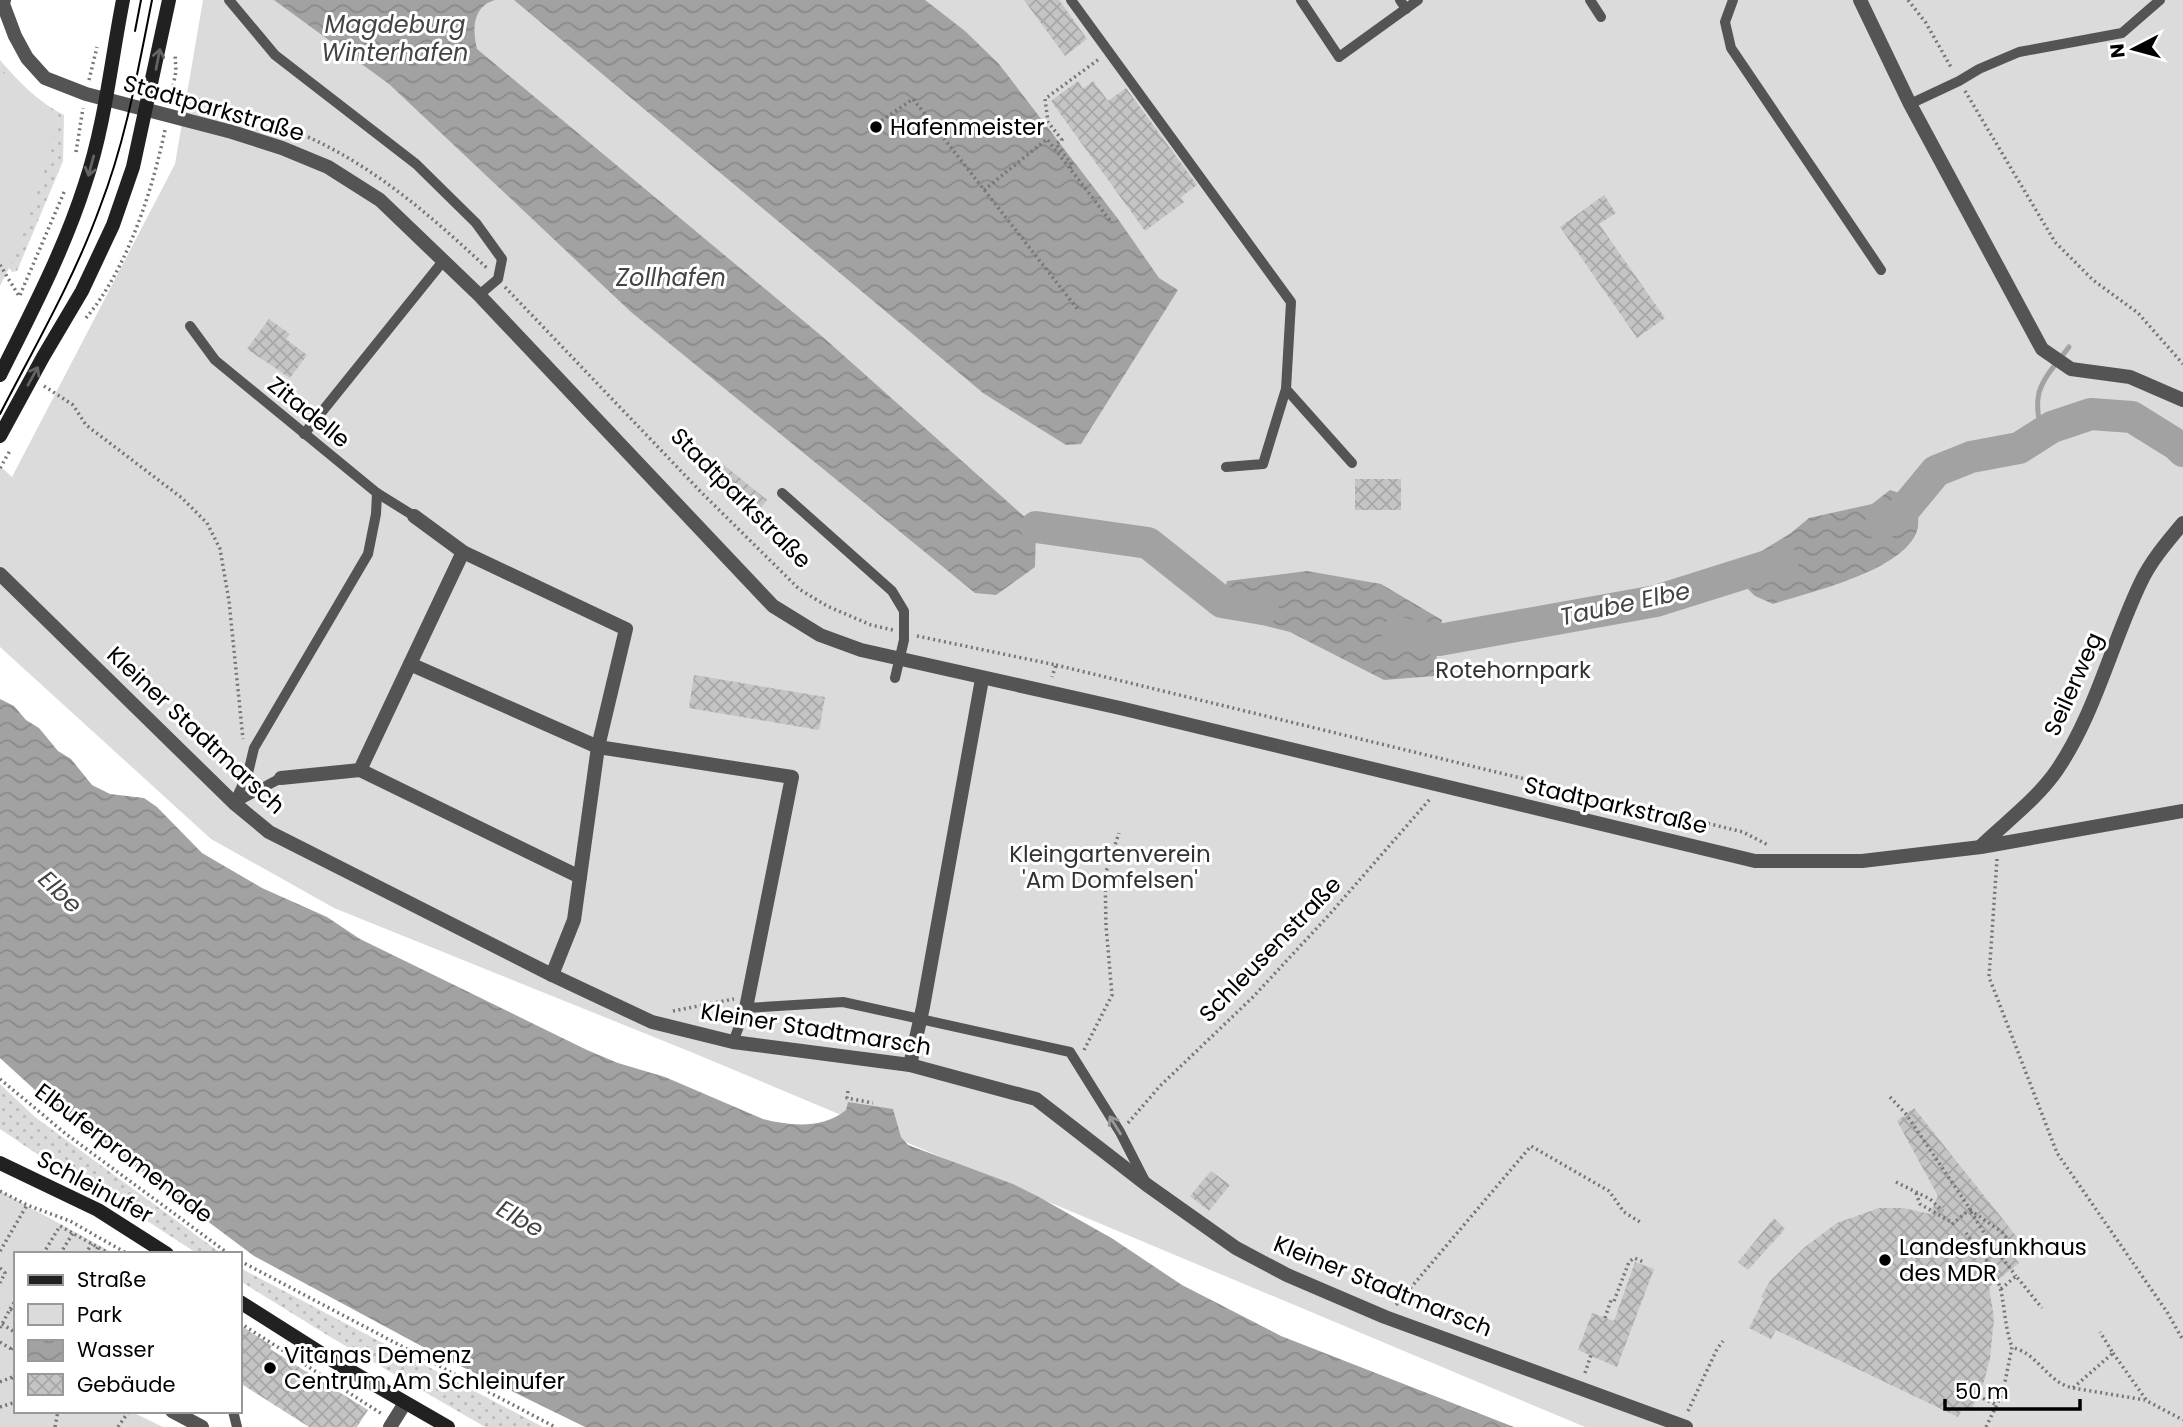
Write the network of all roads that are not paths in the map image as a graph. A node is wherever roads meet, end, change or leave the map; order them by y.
1 (123, 0) edge
2 (229, 0) edge
3 (1071, 0) edge
4 (1301, 0) edge
5 (1418, 0) edge
6 (1590, 0) edge
7 (1733, 0) edge
8 (1860, 0) edge
9 (2160, 0) edge
10 (2, 3) edge
11 (169, 3) edge
12 (1403, 5) edge
13 (1601, 17) dead end
14 (105, 99) junction
15 (1910, 104) junction
16 (147, 111) junction
17 (444, 260) junction
18 (1881, 270) dead end
19 (479, 295) junction
20 (190, 326) dead end
21 (0, 375) edge
22 (1286, 389) junction
23 (2183, 400) edge
24 (304, 433) junction
25 (0, 436) edge
26 (1352, 463) dead end
27 (1226, 467) dead end
28 (377, 493) junction
29 (782, 493) dead end
30 (414, 516) joint
31 (2183, 523) edge
32 (463, 552) junction
33 (0, 573) edge
34 (900, 658) junction
35 (410, 664) junction
36 (895, 678) dead end
37 (982, 679) junction
38 (598, 747) junction
39 (360, 770) junction
40 (281, 778) joint
41 (234, 803) junction
42 (2183, 811) edge
43 (1981, 847) junction
44 (580, 877) junction
45 (552, 975) junction
46 (746, 1008) junction
47 (921, 1018) junction
48 (733, 1042) junction
49 (910, 1065) junction
50 (0, 1163) edge
51 (1147, 1185) junction
52 (164, 1252) edge
53 (242, 1302) edge
54 (405, 1403) junction
55 (176, 1413) edge
56 (387, 1421) edge
57 (1683, 1426) edge
58 (202, 1427) edge
59 (448, 1427) edge

1 - 14 main road
2 - 19 lane
3 - 22 lane
4 - 12 lane
5 - 12 lane
6 - 13 lane
7 - 18 lane
8 - 15 street
9 - 15 lane
10 - 14 street, Stadtparkstraße
16 -> 11 main road
14 - 16 street, Stadtparkstraße
14 -> 21 main road
15 - 23 street
16 - 17 street, Stadtparkstraße
25 -> 16 main road
17 - 19 street, Stadtparkstraße
17 - 24 lane
19 - 34 street, Stadtparkstraße
20 - 24 lane, Zitadelle
22 - 26 lane
22 - 27 lane
24 - 28 lane, Zitadelle
28 - 30 lane, Zitadelle
28 - 41 lane
29 - 34 lane
30 - 32 street
31 - 43 street, Seilerweg
32 - 35 street
32 - 38 street
33 - 41 street, Kleiner Stadtmarsch
34 - 36 lane
34 - 37 street, Stadtparkstraße
35 - 38 street
35 - 39 street
37 - 43 street, Stadtparkstraße
37 - 47 street
38 - 44 street
38 - 46 street
39 - 40 street
39 - 44 street
40 - 41 lane
41 - 45 street, Kleiner Stadtmarsch
42 - 43 street, Stadtparkstraße
44 - 45 street
45 - 48 street, Kleiner Stadtmarsch
46 - 47 lane
46 - 48 lane
47 - 49 street
51 -> 47 lane
48 - 49 street, Kleiner Stadtmarsch
49 - 51 street, Kleiner Stadtmarsch
50 - 52 main road, Schleinufer
51 - 57 street, Kleiner Stadtmarsch
53 - 54 main road
54 - 56 street
54 - 59 main road
55 - 58 street

